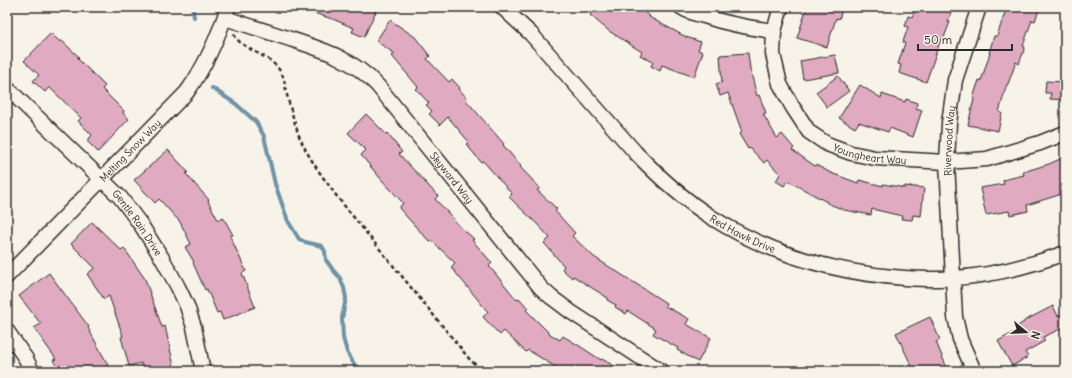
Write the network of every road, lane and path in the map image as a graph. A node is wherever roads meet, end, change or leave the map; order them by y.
1 (502, 7) edge
2 (681, 7) edge
3 (781, 7) edge
4 (979, 7) edge
5 (230, 15) edge
6 (774, 31) junction
7 (7, 88) edge
8 (1065, 133) edge
9 (948, 162) junction
10 (102, 179) junction
11 (1065, 253) edge
12 (7, 276) edge
13 (953, 278) junction
14 (7, 331) edge
15 (32, 371) edge
16 (203, 371) edge
17 (484, 371) edge
18 (662, 371) edge
19 (974, 371) edge

1 - 13 street, Red Hawk Drive
2 - 6 street
3 - 6 street, Youngheart Way
4 - 9 street, Riverwood Way
5 - 10 street, Melting Snow Way
5 - 17 path
5 - 18 street, Skyward Way
6 - 9 street, Youngheart Way
7 - 10 street, Gentle Rain Drive
8 - 9 street, Youngheart Way
9 - 13 street, Riverwood Way
10 - 12 street, Melting Snow Way
10 - 16 street, Gentle Rain Drive
11 - 13 street, Red Hawk Drive
13 - 19 street, Riverwood Way
14 - 15 street

